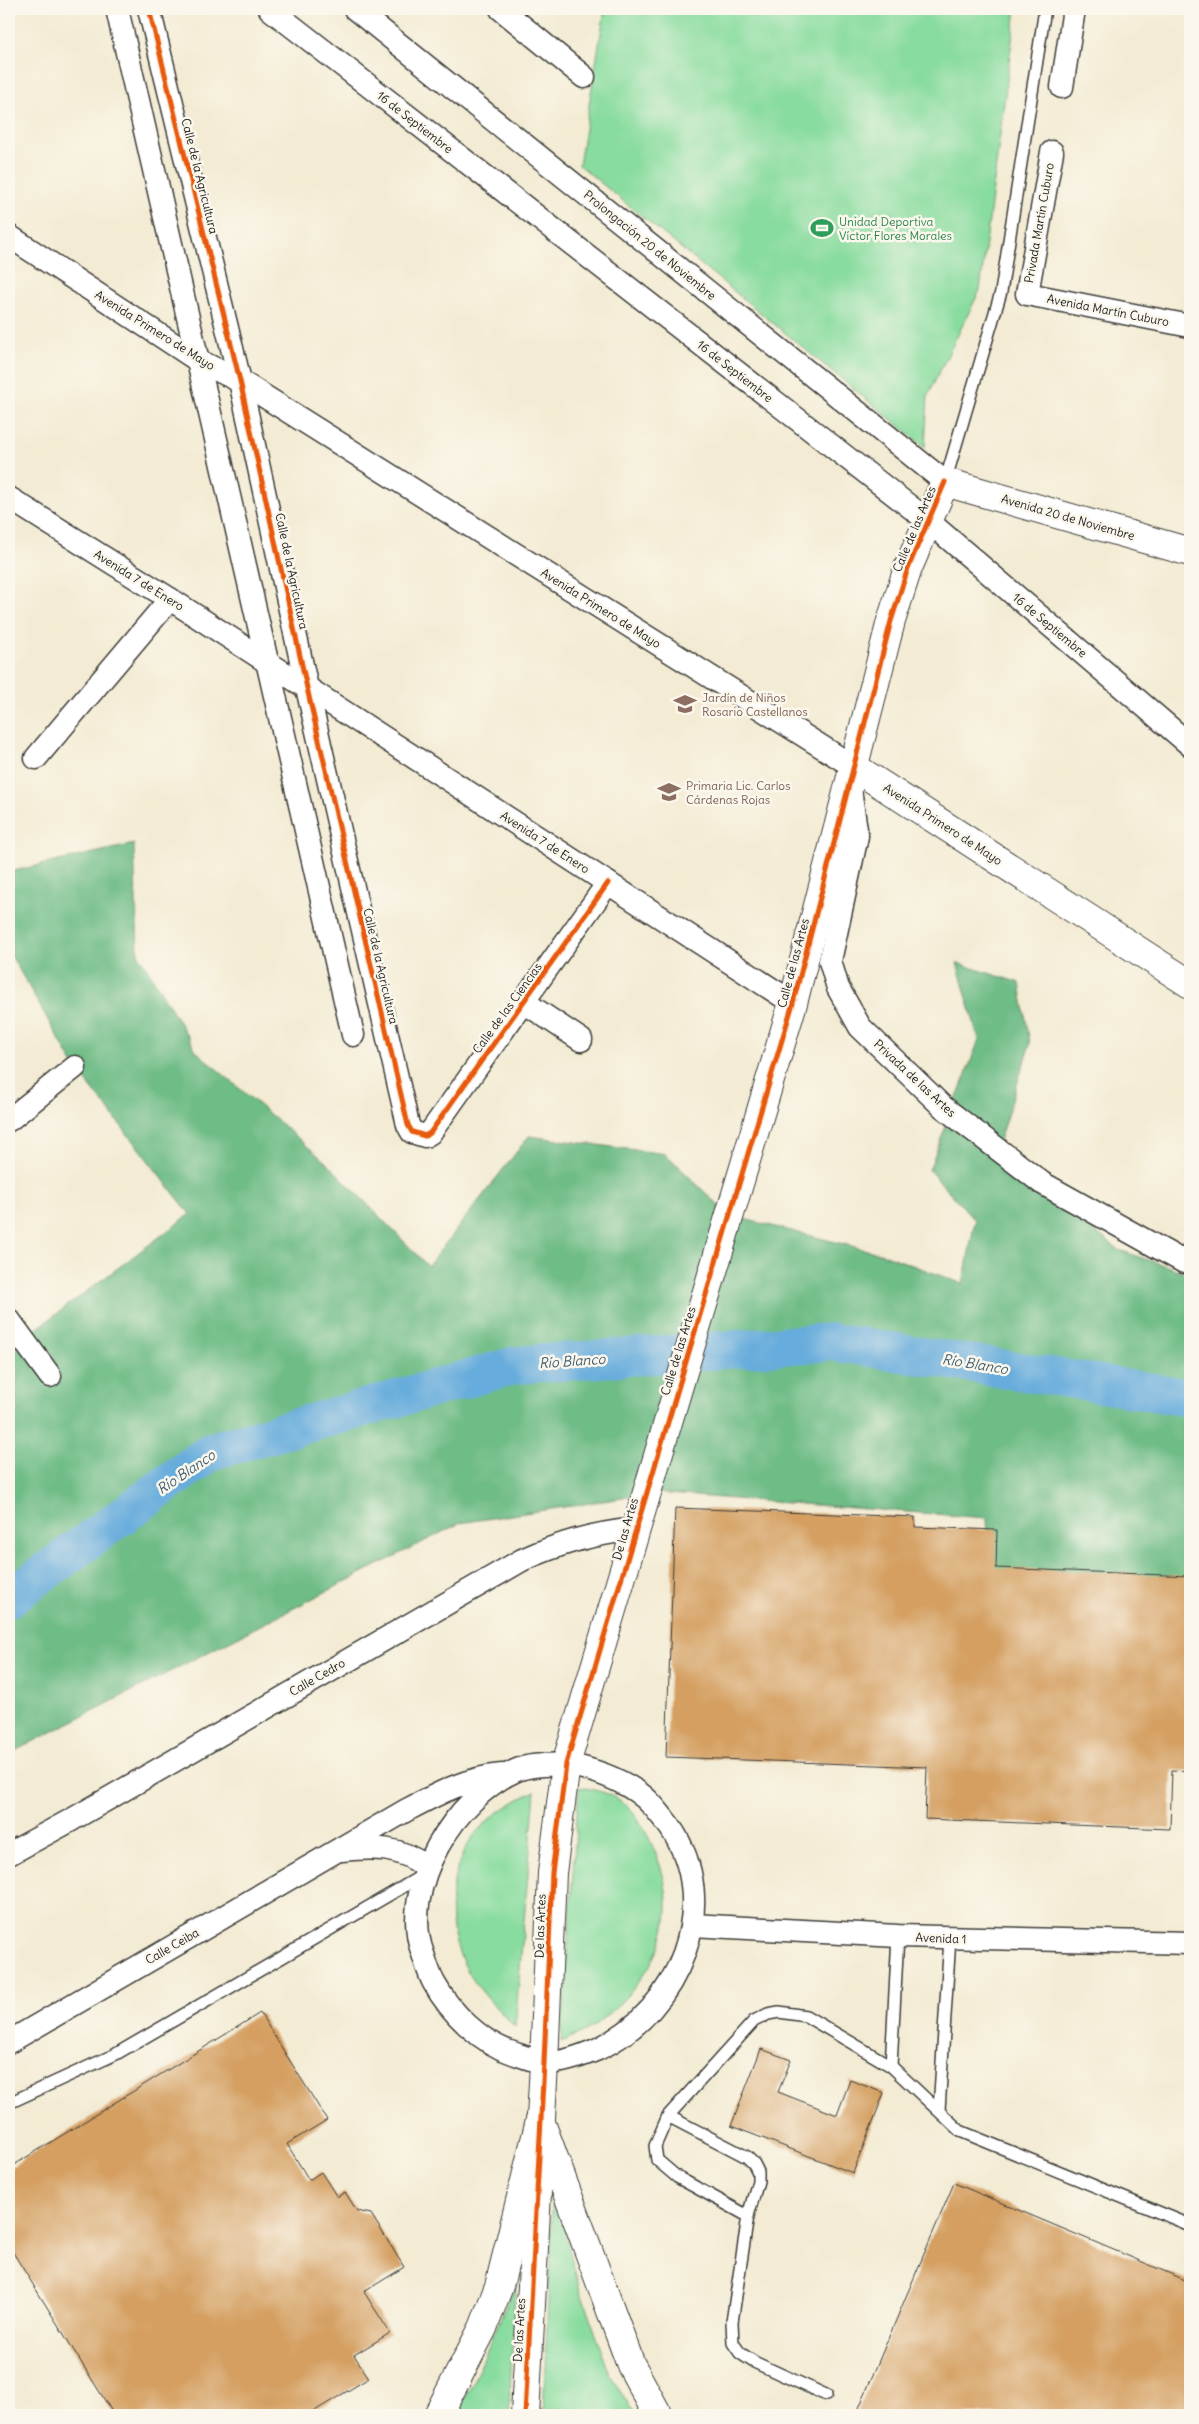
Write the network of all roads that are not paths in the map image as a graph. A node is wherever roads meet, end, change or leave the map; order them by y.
1 (117, 9) edge
2 (149, 9) edge
3 (270, 9) edge
4 (355, 9) edge
5 (501, 9) edge
6 (1045, 9) edge
7 (1074, 9) edge
8 (584, 77) dead end
9 (1062, 86) dead end
10 (1052, 152) dead end
11 (9, 236) edge
12 (1026, 294) joint
13 (1190, 326) edge
14 (218, 370) junction
15 (945, 482) junction
16 (9, 498) edge
17 (927, 520) junction
18 (1190, 552) edge
19 (170, 599) junction
20 (288, 676) junction
21 (1190, 745) edge
22 (36, 758) dead end
23 (852, 776) junction
24 (608, 884) junction
25 (1190, 984) edge
26 (524, 1002) junction
27 (793, 1003) junction
28 (353, 1035) dead end
29 (581, 1040) dead end
30 (74, 1068) dead end
31 (9, 1120) edge
32 (417, 1135) joint
33 (1187, 1258) edge
34 (9, 1320) edge
35 (16, 1345) edge
36 (50, 1376) dead end
37 (659, 1451) joint
38 (636, 1529) junction
39 (566, 1764) junction
40 (509, 1774) junction
41 (336, 1850) junction
42 (9, 1854) edge
43 (425, 1870) junction
44 (692, 1925) junction
45 (898, 1936) junction
46 (950, 1938) junction
47 (1190, 1943) edge
48 (9, 2042) edge
49 (544, 2063) junction
50 (891, 2066) junction
51 (9, 2103) edge
52 (939, 2110) junction
53 (668, 2116) junction
54 (540, 2120) junction
55 (748, 2216) junction
56 (1190, 2225) edge
57 (826, 2395) dead end
58 (438, 2415) edge
59 (525, 2415) edge
60 (658, 2415) edge

1 - 14 street, Calle de la Agricultura
2 - 14 street, Calle de la Agricultura
3 - 17 street, 16 de Septiembre
4 - 15 street, Prolongación 20 de Noviembre
5 - 8 street
6 - 15 lane
7 - 9 street
10 - 12 street, Privada Martín Cuburo
11 - 14 street, Avenida Primero de Mayo
12 - 13 street, Avenida Martín Cuburo
14 - 20 street, Calle de la Agricultura
14 - 20 street, Calle de la Agricultura
14 - 23 street, Avenida Primero de Mayo
15 - 17 main road, Calle de las Artes
15 - 18 main road, Avenida 20 de Noviembre
16 - 19 street, Avenida 7 de Enero
17 - 21 street, 16 de Septiembre
17 - 23 main road, Calle de las Artes
19 - 20 street, Avenida 7 de Enero
19 - 22 street
20 - 24 street, Avenida 7 de Enero
20 - 28 street, Calle de la Agricultura
20 - 32 street, Calle de la Agricultura
23 - 25 main road, Avenida Primero de Mayo
23 - 27 main road, Calle de las Artes
23 - 33 street, Privada de las Artes
24 - 26 street, Calle de las Ciencias
24 - 27 street, Avenida 7 de Enero
26 - 29 street
26 - 32 street, Calle de las Ciencias
27 - 37 main road, Calle de las Artes
30 - 31 street
34 - 35 street
35 - 36 street
37 - 38 main road, De las Artes
38 - 39 main road, De las Artes
38 - 42 street, Calle Cedro
39 - 40 street
39 - 44 street
39 - 49 main road, De las Artes
40 - 41 street, Calle Ceiba
40 - 43 street
41 - 43 street, Calle Ceiba
41 - 48 street, Calle Ceiba
43 - 49 street
43 - 51 lane
44 - 45 street, Avenida 1
44 - 49 street
45 - 46 street, Avenida 1
45 - 50 lane
46 - 47 street, Avenida 1
46 - 52 lane
49 - 54 main road, De las Artes
50 - 52 lane
50 - 53 lane
52 - 56 lane
53 - 55 lane
53 - 55 lane
54 - 58 main road
54 - 59 main road, De las Artes
54 - 60 main road
55 - 57 lane

